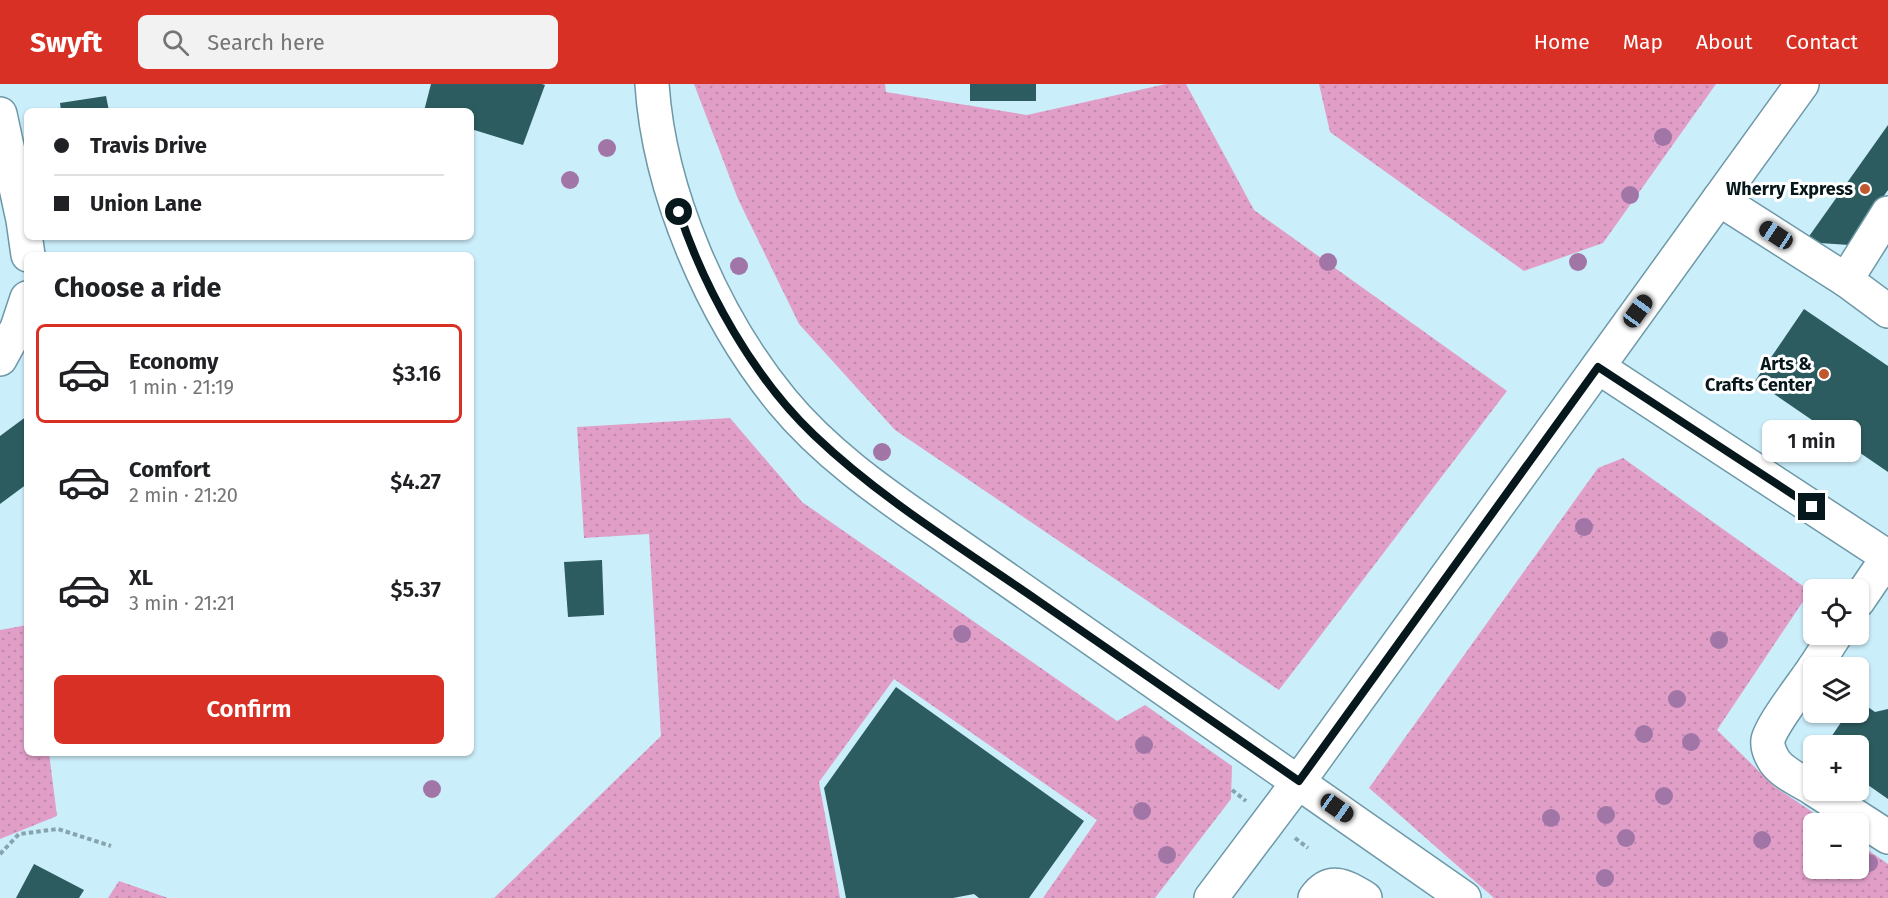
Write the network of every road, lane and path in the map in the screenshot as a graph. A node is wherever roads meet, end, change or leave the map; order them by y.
1 (652, 84) edge
2 (1802, 84) edge
3 (0, 114) edge
4 (1719, 199) junction
5 (1886, 221) edge
6 (24, 227) edge
7 (1846, 280) junction
8 (24, 307) edge
9 (1888, 311) edge
10 (0, 359) edge
11 (1598, 367) junction
12 (1888, 557) edge
13 (1869, 585) edge
14 (1803, 684) edge
15 (1299, 781) junction
16 (1803, 783) edge
17 (1831, 801) edge
18 (1888, 837) edge
19 (111, 846) dead end
20 (0, 854) edge
21 (1426, 887) edge
22 (1211, 898) edge
23 (1315, 898) edge
24 (1365, 898) edge
25 (1464, 898) edge

1 - 15 street
2 - 4 street
3 - 6 street
4 - 7 street
4 - 11 street
5 - 7 street
7 - 9 street
8 - 10 street
11 - 12 street
11 - 15 street
12 - 13 street
14 - 16 street
15 - 21 street
15 - 22 street
17 - 18 street
19 - 20 path
21 - 25 street
23 - 24 street

